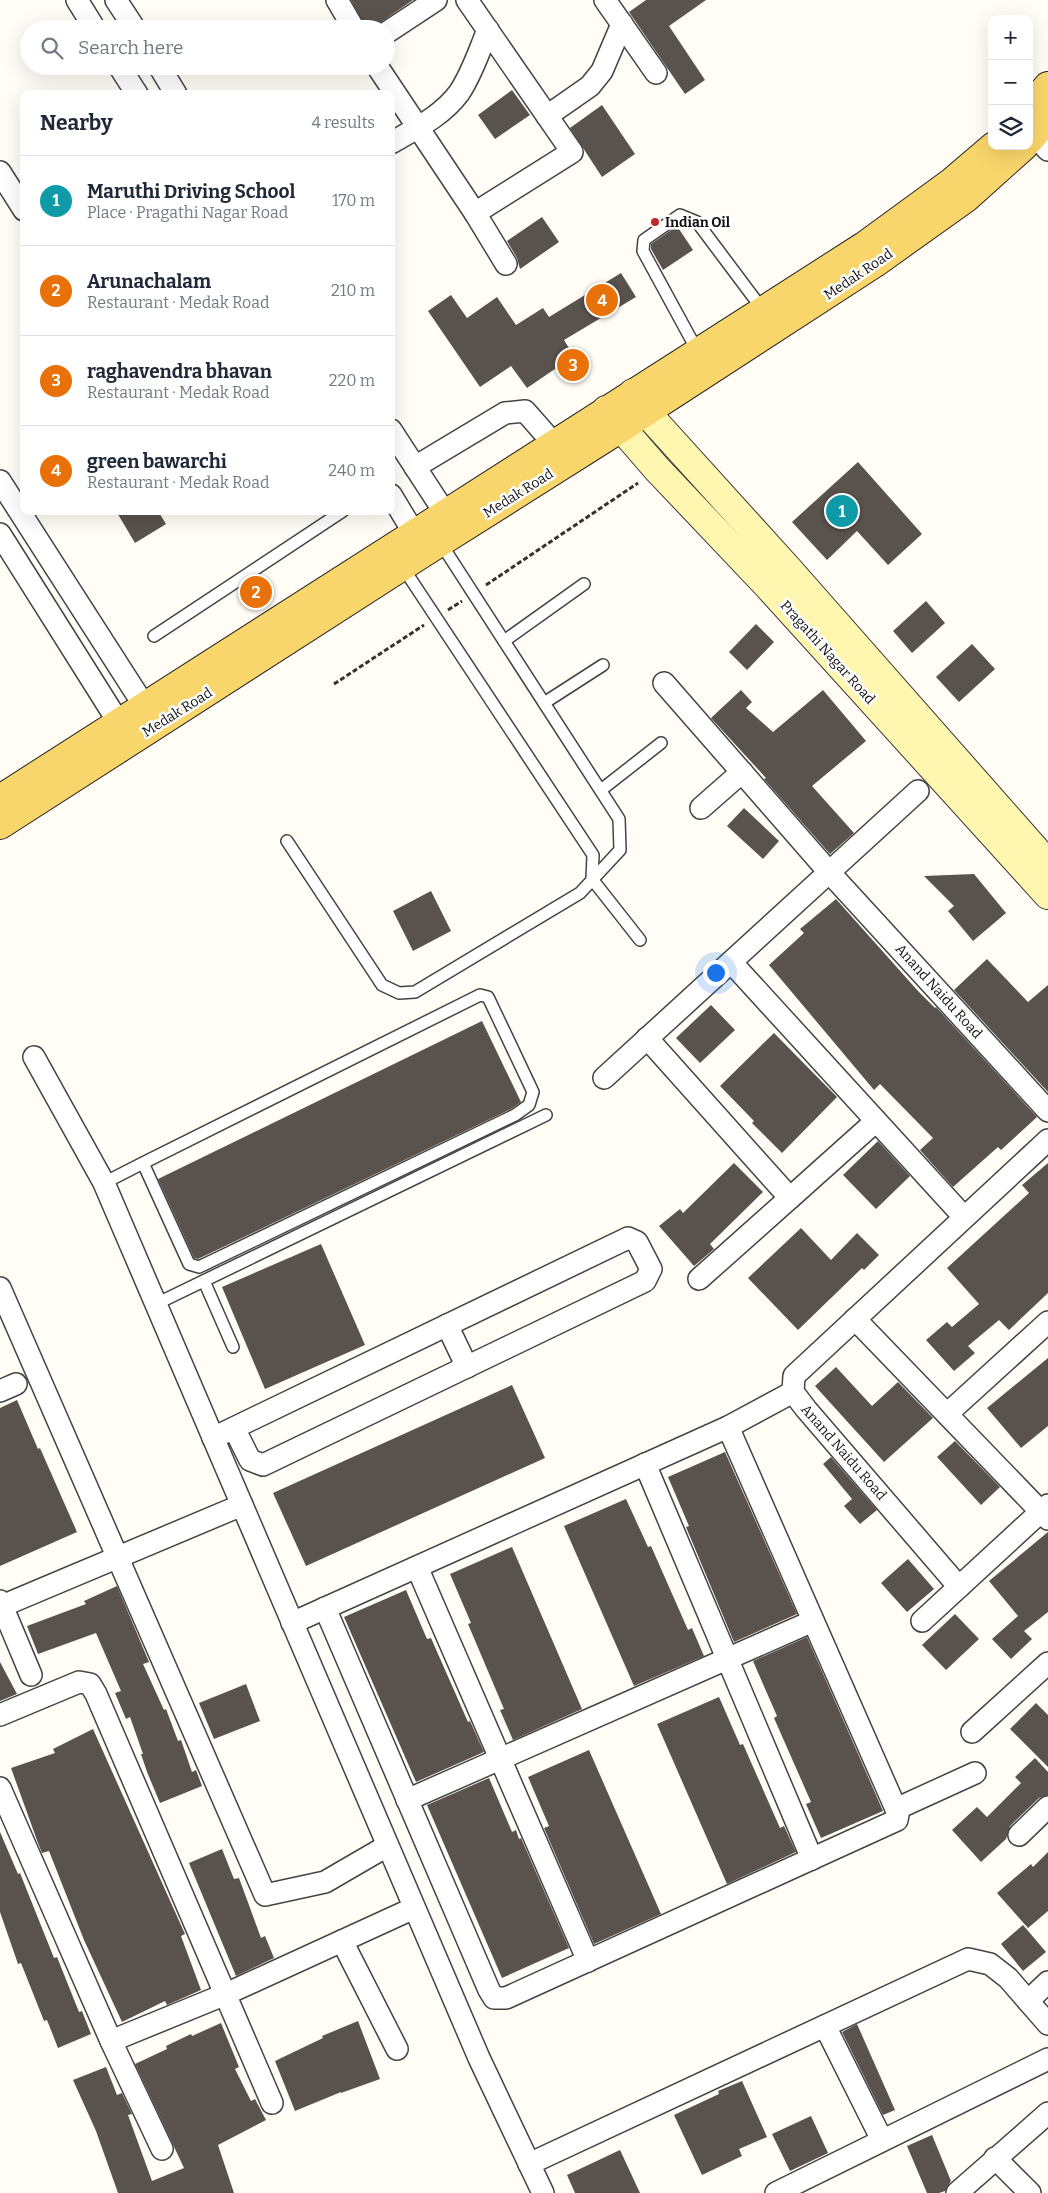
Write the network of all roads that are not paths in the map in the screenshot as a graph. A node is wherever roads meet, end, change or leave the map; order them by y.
1 (77, 0) edge
2 (116, 0) edge
3 (337, 0) edge
4 (436, 0) edge
5 (467, 0) edge
6 (605, 0) edge
7 (89, 20) edge
8 (129, 20) edge
9 (349, 20) edge
10 (622, 24) junction
11 (395, 27) edge
12 (488, 30) junction
13 (656, 73) dead end
14 (125, 75) edge
15 (164, 75) edge
16 (383, 75) edge
17 (1048, 86) edge
18 (134, 90) edge
19 (173, 90) edge
20 (392, 90) edge
21 (395, 95) edge
22 (1032, 105) edge
23 (547, 116) junction
24 (416, 128) junction
25 (1037, 138) edge
26 (395, 141) edge
27 (989, 150) edge
28 (0, 172) edge
29 (20, 204) edge
30 (475, 213) junction
31 (506, 264) dead end
32 (763, 310) junction
33 (698, 352) junction
34 (639, 402) junction
35 (614, 419) junction
36 (395, 436) edge
37 (554, 444) junction
38 (415, 467) junction
39 (0, 481) edge
40 (395, 502) edge
41 (20, 512) edge
42 (445, 513) junction
43 (22, 515) edge
44 (337, 515) edge
45 (414, 533) junction
46 (0, 534) edge
47 (440, 542) junction
48 (402, 566) junction
49 (584, 584) dead end
50 (154, 636) dead end
51 (504, 641) junction
52 (603, 665) dead end
53 (664, 683) dead end
54 (544, 703) junction
55 (144, 707) junction
56 (119, 723) junction
57 (662, 742) dead end
58 (742, 772) junction
59 (928, 782) junction
60 (601, 790) junction
61 (0, 799) edge
62 (701, 808) dead end
63 (0, 825) edge
64 (287, 841) dead end
65 (1048, 864) edge
66 (829, 872) junction
67 (592, 879) junction
68 (1048, 895) edge
69 (640, 940) dead end
70 (731, 962) junction
71 (647, 1038) junction
72 (34, 1057) dead end
73 (604, 1078) dead end
74 (1048, 1111) edge
75 (546, 1115) dead end
76 (876, 1121) junction
77 (1048, 1140) edge
78 (143, 1163) junction
79 (104, 1183) junction
80 (790, 1198) junction
81 (964, 1217) junction
82 (699, 1279) dead end
83 (204, 1281) junction
84 (0, 1288) edge
85 (156, 1304) junction
86 (855, 1319) junction
87 (1048, 1322) edge
88 (447, 1325) junction
89 (233, 1347) dead end
90 (467, 1367) junction
91 (793, 1392) junction
92 (947, 1414) junction
93 (728, 1426) junction
94 (234, 1428) junction
95 (213, 1438) junction
96 (645, 1464) junction
97 (242, 1505) junction
98 (1046, 1512) edge
99 (117, 1558) junction
100 (417, 1567) junction
101 (959, 1587) junction
102 (1, 1604) edge
103 (325, 1608) junction
104 (812, 1621) junction
105 (922, 1621) dead end
106 (292, 1623) junction
107 (727, 1659) junction
108 (1048, 1663) edge
109 (31, 1675) dead end
110 (0, 1715) edge
111 (972, 1732) dead end
112 (501, 1759) junction
113 (975, 1773) dead end
114 (0, 1788) edge
115 (407, 1800) junction
116 (1048, 1807) edge
117 (896, 1809) junction
118 (1019, 1835) dead end
119 (388, 1846) junction
120 (812, 1859) junction
121 (414, 1908) junction
122 (342, 1941) junction
123 (588, 1960) junction
124 (1048, 1982) edge
125 (226, 1994) junction
126 (1028, 2001) junction
127 (1048, 2024) edge
128 (825, 2026) junction
129 (111, 2041) junction
130 (397, 2049) dead end
131 (1048, 2059) edge
132 (272, 2102) dead end
133 (1048, 2113) edge
134 (882, 2140) junction
135 (162, 2149) dead end
136 (995, 2158) junction
137 (529, 2164) junction
138 (789, 2190) edge
139 (543, 2193) edge
140 (957, 2193) edge
141 (1030, 2193) edge

1 - 7 street
2 - 8 street
3 - 9 street
4 - 11 street
5 - 12 street
6 - 10 street
10 - 13 street
10 - 23 street
12 - 23 street
12 - 24 street
14 - 18 street
15 - 19 street
16 - 20 street
17 - 22 main road
21 - 24 street
23 - 30 street
24 - 26 street
24 - 30 street
25 - 34 main road, Medak Road
27 - 32 main road, Medak Road
28 - 29 street
30 - 31 street
32 - 33 main road, Medak Road
32 - 33 lane
33 - 34 main road, Medak Road
34 - 35 main road, Medak Road
34 - 65 main road, Pragathi Nagar Road
35 - 37 main road, Medak Road
35 - 47 main road, Medak Road
35 - 59 main road, Pragathi Nagar Road
36 - 38 street
37 - 38 street
37 - 42 main road, Medak Road
38 - 42 street
39 - 41 street
40 - 45 street
42 - 45 main road, Medak Road
43 - 55 street
44 - 50 lane
45 - 55 main road, Medak Road
46 - 56 street
47 - 48 main road, Medak Road
47 - 51 lane
48 - 63 main road, Medak Road
48 - 67 lane
49 - 51 lane
51 - 54 lane
52 - 54 lane
53 - 58 street, Anand Naidu Road
54 - 60 lane
55 - 56 main road, Medak Road
56 - 61 main road, Medak Road
57 - 60 lane
58 - 62 street
58 - 66 street, Anand Naidu Road
59 - 66 street
59 - 68 main road, Pragathi Nagar Road
60 - 67 lane
64 - 67 lane
66 - 70 street
66 - 74 street, Anand Naidu Road
67 - 69 lane
70 - 71 street
70 - 76 street
71 - 73 street
71 - 80 street
72 - 79 street
75 - 83 lane
76 - 80 street
76 - 81 street
77 - 81 street, Anand Naidu Road
78 - 78 lane
78 - 79 lane
79 - 85 street
80 - 82 street
81 - 86 street, Anand Naidu Road
83 - 85 lane
83 - 89 lane
84 - 99 street
85 - 95 street
86 - 91 street, Anand Naidu Road
86 - 92 street
87 - 92 street
88 - 90 street
88 - 90 street
88 - 94 street
90 - 94 street
91 - 93 street
91 - 101 street, Anand Naidu Road
92 - 98 street
93 - 96 street
93 - 104 street
94 - 95 street
95 - 97 street
96 - 100 street
96 - 107 street
97 - 99 street
97 - 106 street
98 - 101 street
99 - 102 street
99 - 119 street
100 - 103 street
100 - 112 street
101 - 105 street
102 - 109 street
103 - 106 street
103 - 115 street
104 - 107 street
104 - 117 street
106 - 119 street
107 - 112 street
107 - 120 street
108 - 111 street
110 - 125 street
112 - 115 street
112 - 123 street
113 - 117 street
114 - 129 street
115 - 123 street
116 - 118 street
117 - 120 street
119 - 121 street
120 - 123 street
121 - 122 street
121 - 137 street
122 - 125 street
122 - 130 street
124 - 126 street
125 - 129 street
125 - 132 street
126 - 127 street
126 - 128 street
128 - 134 street
128 - 137 street
129 - 135 street
131 - 134 street
133 - 136 street
134 - 138 street
136 - 140 street
136 - 141 street
137 - 139 street

